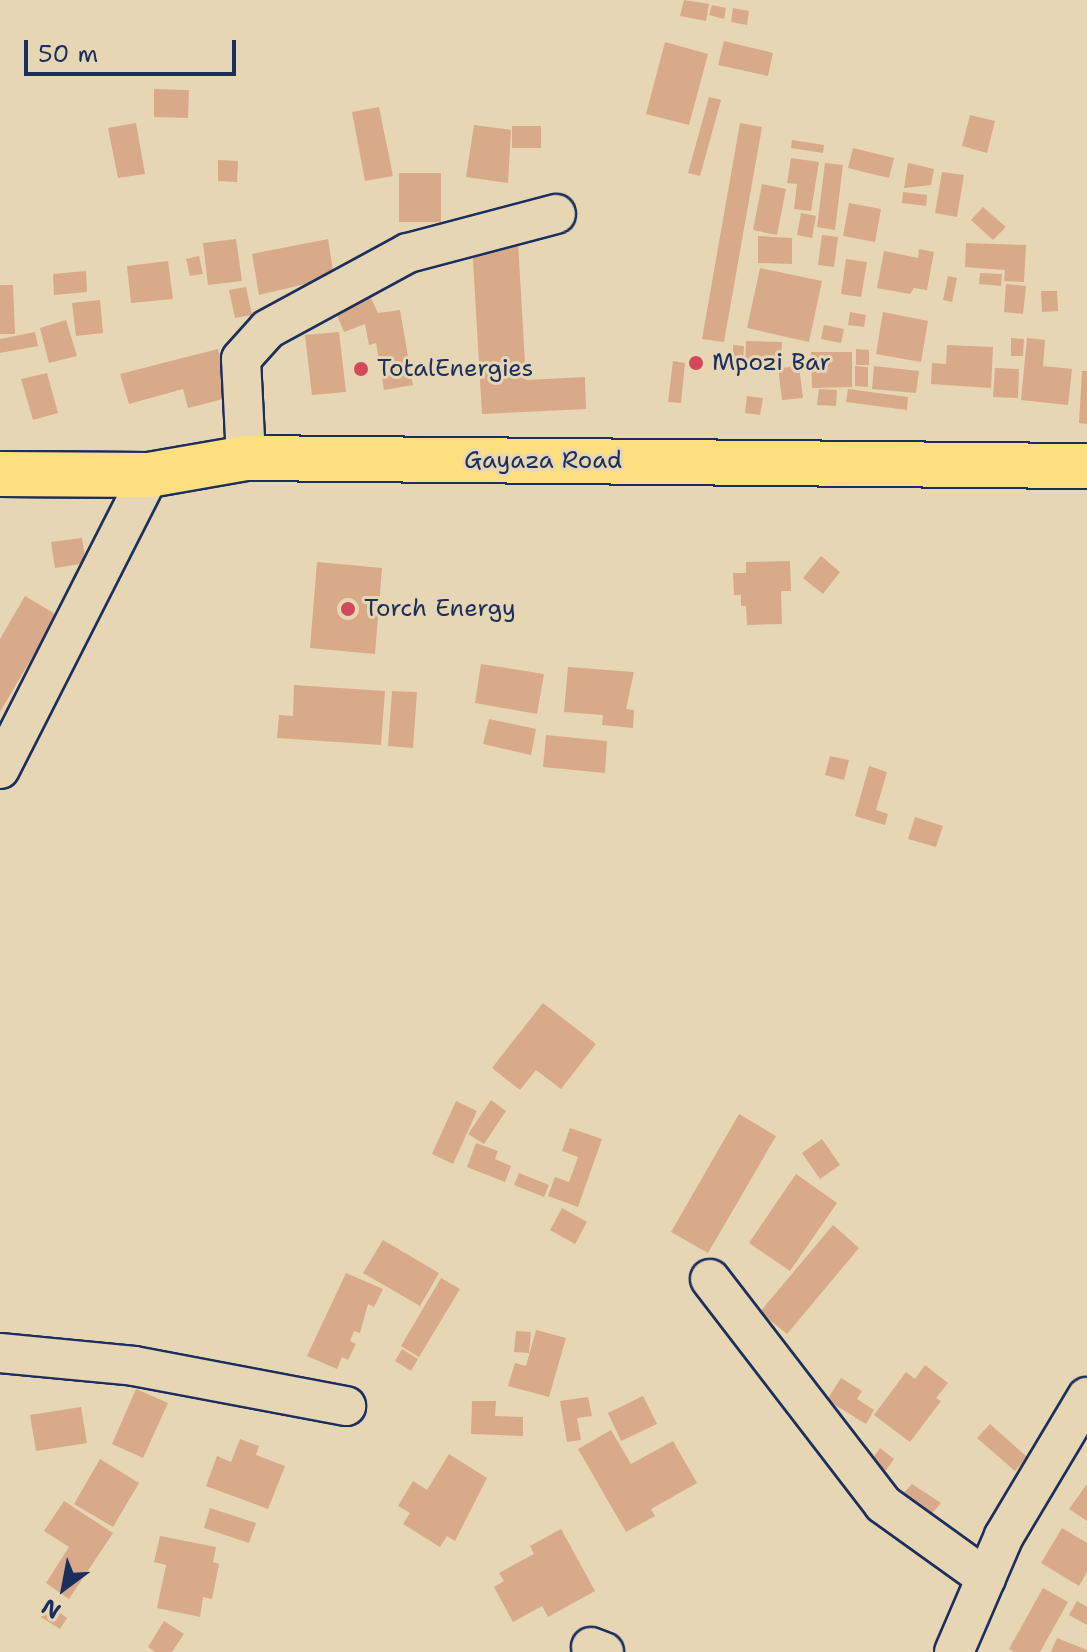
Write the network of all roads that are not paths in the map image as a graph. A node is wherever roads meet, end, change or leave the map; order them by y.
1 (556, 214) dead end
2 (246, 458) junction
3 (1087, 466) edge
4 (0, 474) edge
5 (149, 475) junction
6 (0, 769) edge
7 (710, 1279) dead end
8 (0, 1353) edge
9 (1087, 1397) edge
10 (346, 1406) dead end
11 (986, 1578) junction
12 (954, 1652) edge

1 - 2 street
2 - 3 main road, Gayaza Road
2 - 5 main road, Gayaza Road
4 - 5 main road, Gayaza Road
5 - 6 street
7 - 11 street
8 - 10 street
9 - 11 street
11 - 12 street

